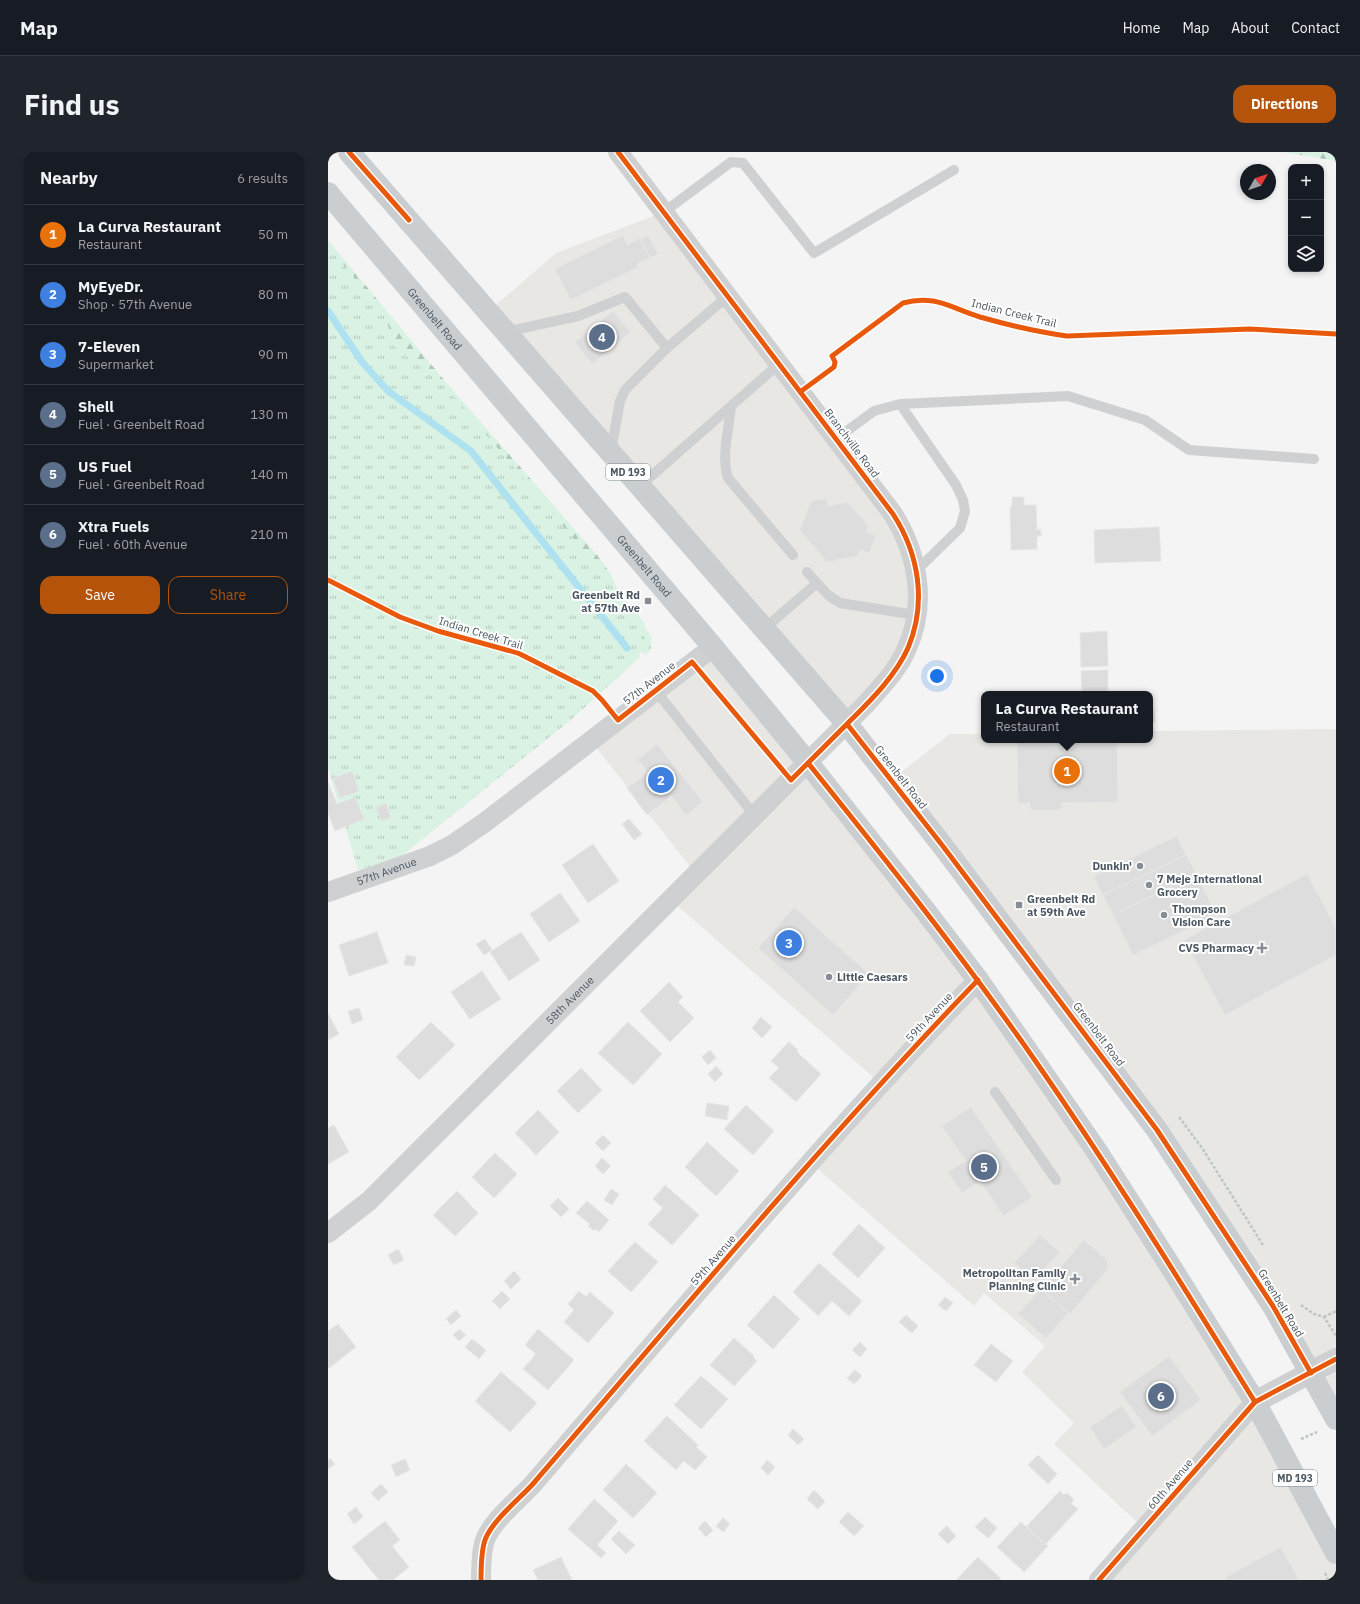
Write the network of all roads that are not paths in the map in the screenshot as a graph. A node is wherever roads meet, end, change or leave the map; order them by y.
1 (350, 152) edge
2 (618, 152) edge
3 (954, 170) dead end
4 (328, 193) edge
5 (664, 212) junction
6 (728, 296) junction
7 (505, 332) junction
8 (667, 348) junction
9 (779, 364) junction
10 (900, 404) junction
11 (731, 406) junction
12 (836, 439) junction
13 (611, 453) junction
14 (1314, 459) dead end
15 (640, 486) junction
16 (793, 555) dead end
17 (917, 570) junction
18 (807, 572) dead end
19 (817, 584) junction
20 (916, 615) junction
21 (764, 630) junction
22 (713, 647) junction
23 (656, 691) junction
24 (847, 724) junction
25 (808, 763) junction
26 (755, 816) junction
27 (328, 892) edge
28 (978, 980) junction
29 (995, 1092) dead end
30 (1056, 1180) dead end
31 (328, 1233) edge
32 (1336, 1360) edge
33 (1311, 1373) junction
34 (1255, 1402) junction
35 (1336, 1419) edge
36 (1336, 1553) edge
37 (481, 1571) edge
38 (1099, 1580) edge

1 - 7 main road, Greenbelt Road / MD 193
2 - 5 street, Branchville Road
3 - 5 lane
4 - 22 main road, Greenbelt Road / MD 193
5 - 6 street, Branchville Road
6 - 8 lane
6 - 9 street, Branchville Road
7 - 8 lane
7 - 13 main road, Greenbelt Road / MD 193
8 - 13 lane
9 - 11 lane
9 - 12 street, Branchville Road
10 - 12 lane
10 - 14 lane
10 - 17 lane
11 - 15 lane
11 - 16 lane
12 - 17 street, Branchville Road
13 - 15 main road, Greenbelt Road / MD 193
15 - 21 main road, Greenbelt Road / MD 193
17 - 20 street, Branchville Road
18 - 19 lane
19 - 20 lane
19 - 21 lane
20 - 24 street, Branchville Road
21 - 24 main road, Greenbelt Road / MD 193
22 - 23 street, 57th Avenue
22 - 25 main road, Greenbelt Road / MD 193
23 - 26 lane
23 - 27 street, 57th Avenue
24 - 25 street, Branchville Road
24 - 33 main road, Greenbelt Road / MD 193
25 - 26 street, 58th Avenue
25 - 28 main road, Greenbelt Road / MD 193
26 - 31 street, 58th Avenue
28 - 34 main road, Greenbelt Road / MD 193
28 - 37 street, 59th Avenue
29 - 30 lane
32 - 33 street
33 - 34 street
33 - 35 main road, Greenbelt Road / MD 193
34 - 36 main road, Greenbelt Road / MD 193
34 - 38 street, 60th Avenue

